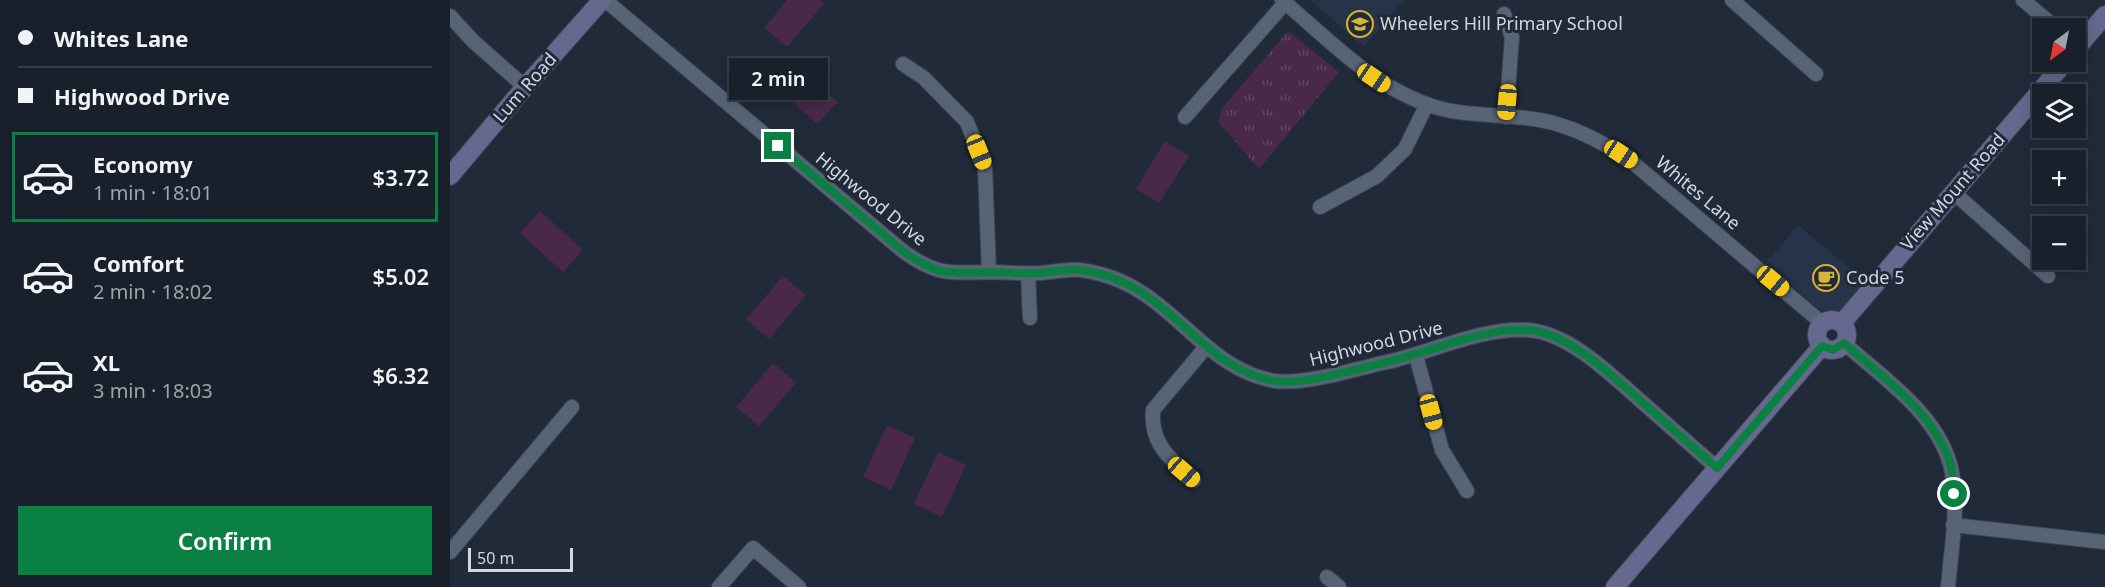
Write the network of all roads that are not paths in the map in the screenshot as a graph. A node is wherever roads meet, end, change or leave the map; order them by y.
1 (603, 0) edge
2 (1732, 0) edge
3 (2023, 0) edge
4 (1284, 1) edge
5 (1504, 14) dead end
6 (2105, 15) edge
7 (450, 16) edge
8 (2044, 18) edge
9 (2086, 36) edge
10 (903, 64) dead end
11 (2056, 72) edge
12 (1816, 74) dead end
13 (525, 87) junction
14 (1427, 104) junction
15 (1185, 117) dead end
16 (1506, 117) junction
17 (450, 176) edge
18 (1953, 192) junction
19 (1320, 207) dead end
20 (989, 272) junction
21 (1028, 274) junction
22 (2048, 276) dead end
23 (1030, 318) dead end
24 (1822, 323) junction
25 (1842, 323) junction
26 (1844, 343) junction
27 (1822, 346) junction
28 (1206, 347) junction
29 (1416, 356) junction
30 (572, 407) dead end
31 (1717, 468) junction
32 (1194, 480) dead end
33 (1467, 491) dead end
34 (1953, 525) junction
35 (2105, 542) edge
36 (450, 552) edge
37 (1327, 577) dead end
38 (719, 587) edge
39 (799, 587) edge
40 (1339, 587) edge
41 (1615, 587) edge
42 (1948, 587) edge

1 - 13 street, Lum Road
1 - 20 street, Highwood Drive
2 - 12 street
3 - 8 street
4 - 14 street, Whites Lane
4 - 15 street
5 - 16 street
6 - 9 street
7 - 13 street
10 - 20 street
11 - 18 street, View Mount Road
13 - 17 street, Lum Road
14 - 16 street, Whites Lane
14 - 19 street
16 - 24 street, Whites Lane
18 - 22 street
18 - 25 street, View Mount Road
20 - 21 street, Highwood Drive
21 - 23 street
21 - 28 street, Highwood Drive
24 - 25 street
24 - 27 street
25 - 26 street
26 - 27 street
26 - 34 street
27 - 31 street
28 - 29 street, Highwood Drive
28 - 32 street
29 - 31 street, Highwood Drive
29 - 33 street
30 - 36 street
31 - 41 street
34 - 35 street
34 - 42 street
37 - 40 street
38 - 39 street

